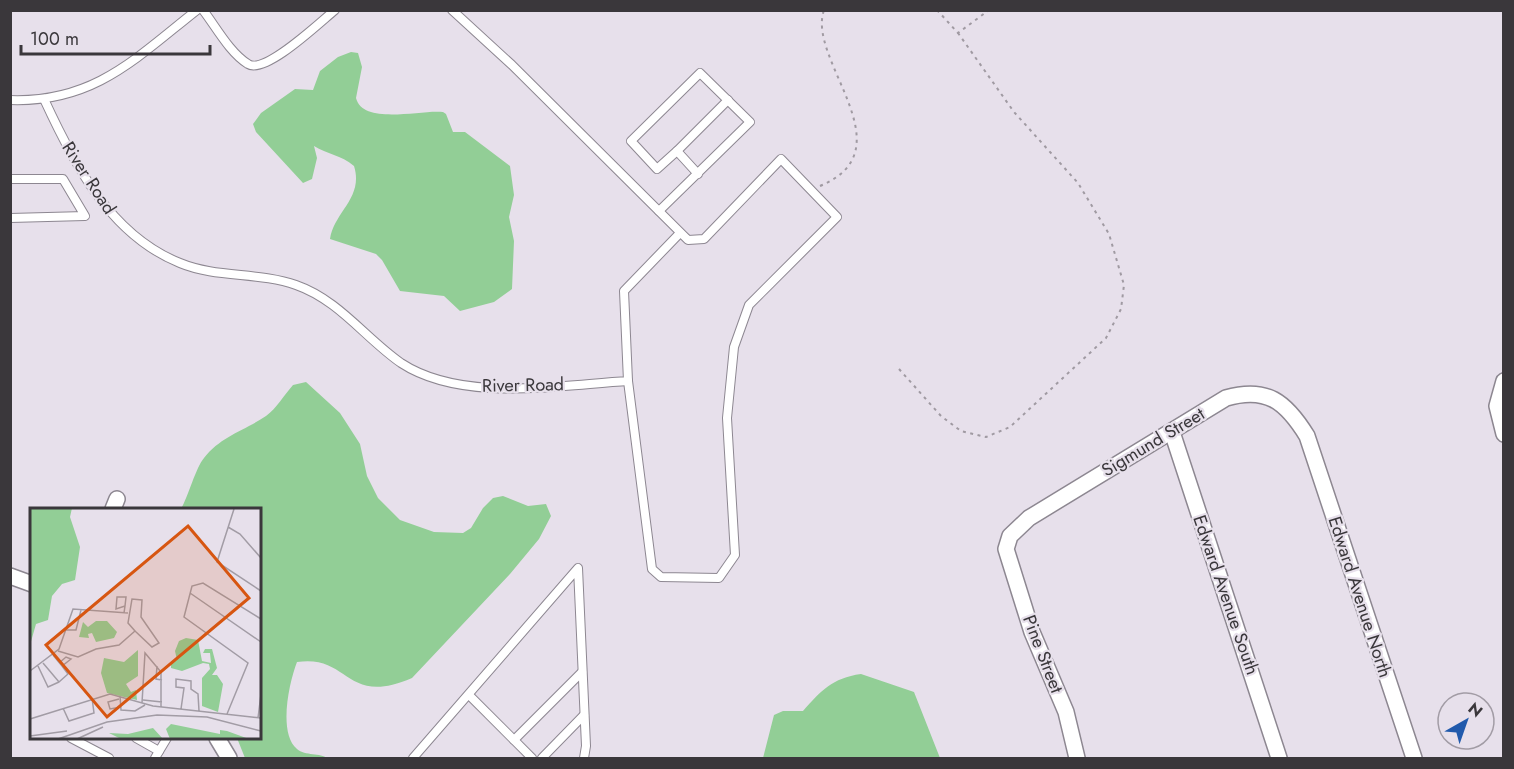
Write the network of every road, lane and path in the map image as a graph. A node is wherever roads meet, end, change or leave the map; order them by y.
1 (197, 10) edge
2 (203, 10) edge
3 (335, 10) edge
4 (452, 10) edge
5 (824, 10) edge
6 (937, 10) edge
7 (989, 10) edge
8 (958, 33) junction
9 (44, 99) junction
10 (10, 100) edge
11 (728, 100) junction
12 (676, 151) junction
13 (698, 174) junction
14 (10, 179) edge
15 (812, 189) junction
16 (659, 212) junction
17 (10, 218) edge
18 (681, 233) junction
19 (899, 369) dead end
20 (628, 381) junction
21 (1503, 381) edge
22 (1172, 432) junction
23 (1503, 434) edge
24 (1308, 436) joint
25 (1006, 549) joint
26 (10, 576) edge
27 (30, 583) edge
28 (582, 672) junction
29 (469, 695) junction
30 (584, 716) junction
31 (73, 739) edge
32 (138, 739) edge
33 (166, 739) edge
34 (218, 739) edge
35 (514, 740) junction
36 (159, 751) junction
37 (109, 759) edge
38 (155, 759) edge
39 (230, 759) edge
40 (413, 759) edge
41 (532, 759) edge
42 (542, 759) edge
43 (584, 759) edge
44 (1077, 759) edge
45 (1279, 759) edge
46 (1414, 759) edge

1 - 9 lane
2 - 3 lane
4 - 16 lane
5 - 15 path
6 - 8 path
7 - 8 path
8 - 19 path
9 - 10 lane
9 - 20 lane, River Road
11 - 12 lane
11 - 12 lane
11 - 13 lane
12 - 13 lane
13 - 16 lane
14 - 17 lane
15 - 18 lane
15 - 20 lane
16 - 18 lane
18 - 20 lane
21 - 23 street
22 - 24 street, Sigmund Street
22 - 25 street, Sigmund Street
22 - 45 street, Edward Avenue South
24 - 46 street, Edward Avenue North
25 - 44 street, Pine Street
26 - 27 street
28 - 29 lane
28 - 30 lane
28 - 35 lane
29 - 35 lane
29 - 40 lane
30 - 42 lane
30 - 43 lane
31 - 37 lane
32 - 36 lane
33 - 36 lane
34 - 39 street
35 - 41 lane
36 - 38 lane

